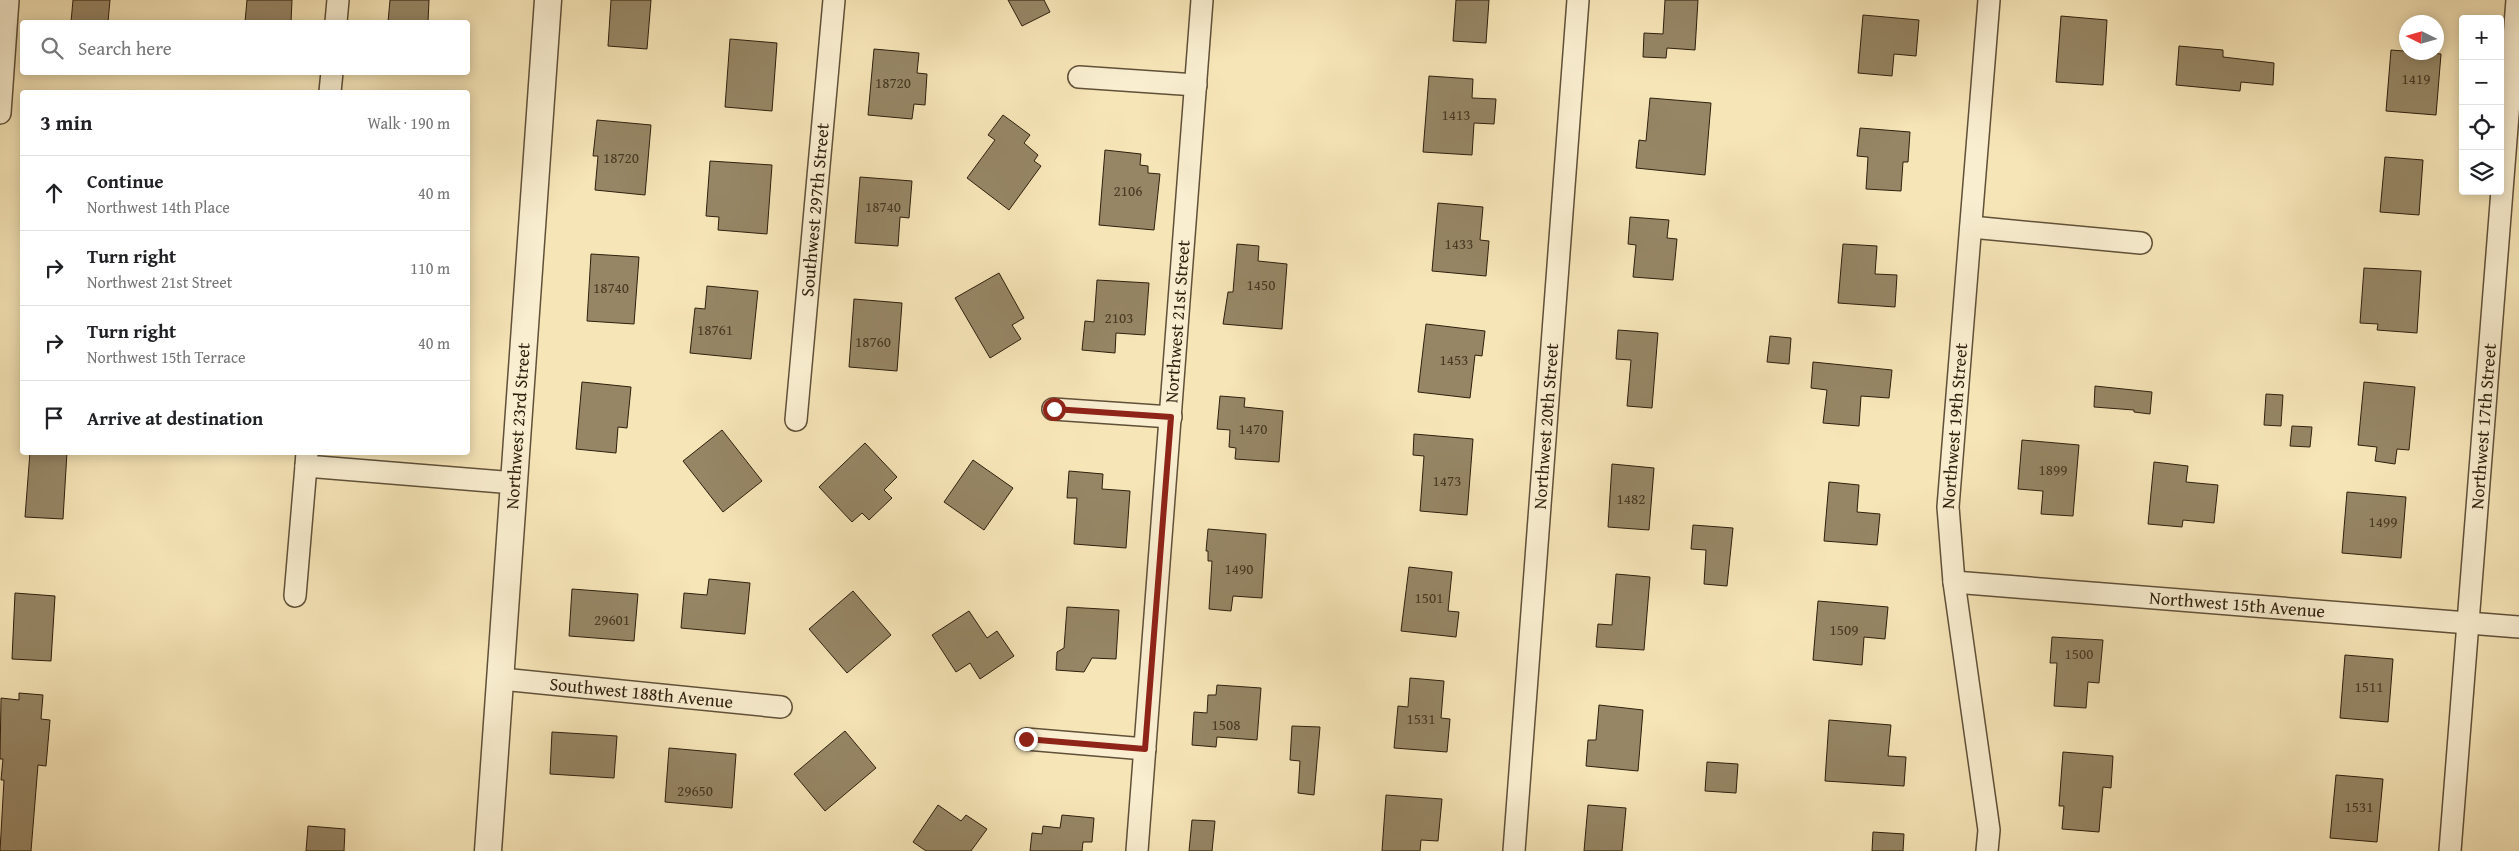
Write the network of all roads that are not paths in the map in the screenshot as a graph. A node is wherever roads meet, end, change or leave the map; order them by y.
1 (8, 0) edge
2 (338, 0) edge
3 (548, 0) edge
4 (834, 0) edge
5 (1202, 0) edge
6 (1578, 0) edge
7 (1989, 0) edge
8 (2516, 0) edge
9 (336, 20) edge
10 (332, 75) edge
11 (1079, 77) dead end
12 (1196, 85) junction
13 (330, 90) edge
14 (0, 113) edge
15 (2510, 220) edge
16 (1971, 227) junction
17 (2141, 243) dead end
18 (1054, 409) dead end
19 (1171, 417) junction
20 (796, 420) dead end
21 (306, 459) edge
22 (515, 483) junction
23 (1954, 582) junction
24 (295, 596) dead end
25 (2468, 624) junction
26 (2519, 627) edge
27 (502, 679) junction
28 (782, 707) dead end
29 (1026, 739) dead end
30 (1145, 749) junction
31 (488, 851) edge
32 (1137, 851) edge
33 (1514, 851) edge
34 (1987, 851) edge
35 (2450, 851) edge

1 - 14 street
2 - 9 street
3 - 22 street, Northwest 23rd Street
4 - 20 street, Southwest 297th Street
5 - 12 street, Northwest 21st Street
6 - 33 street, Northwest 20th Street
7 - 16 street, Northwest 19th Street
8 - 15 street, Northwest 17th Street
10 - 13 street
11 - 12 street
12 - 19 street, Northwest 21st Street
15 - 25 street, Northwest 17th Street
16 - 17 street
16 - 23 street, Northwest 19th Street
18 - 19 street
19 - 30 street, Northwest 21st Street
21 - 22 street
21 - 24 street
22 - 27 street, Northwest 23rd Street
23 - 25 street, Northwest 15th Avenue
23 - 34 street, Northwest 19th Street
25 - 26 street, Northwest 15th Avenue
25 - 35 street, Northwest 17th Street
27 - 28 street, Southwest 188th Avenue
27 - 31 street, Northwest 23rd Street
29 - 30 street
30 - 32 street, Northwest 21st Street

